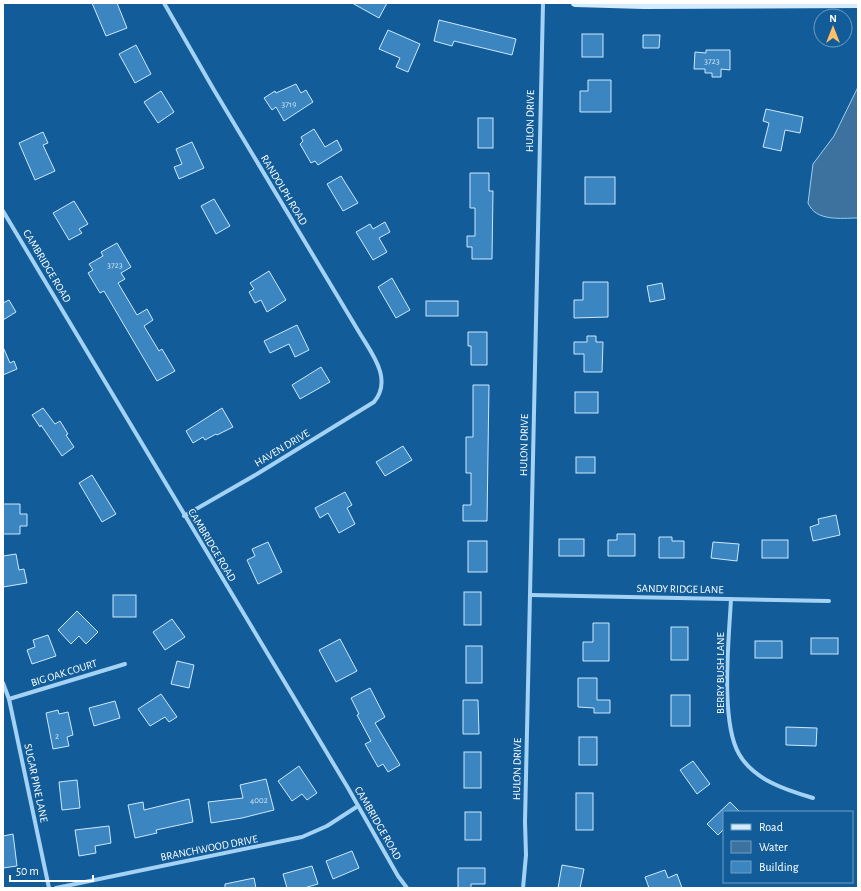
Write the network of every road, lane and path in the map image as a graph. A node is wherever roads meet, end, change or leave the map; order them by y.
1 (164, 3) edge
2 (543, 3) edge
3 (575, 3) edge
4 (644, 4) edge
5 (858, 4) edge
6 (3, 211) edge
7 (382, 389) joint
8 (184, 516) junction
9 (531, 595) junction
10 (731, 599) junction
11 (829, 601) dead end
12 (125, 664) dead end
13 (3, 683) edge
14 (9, 699) junction
15 (813, 798) dead end
16 (358, 806) junction
17 (49, 888) edge
18 (56, 888) edge
19 (407, 888) edge
20 (523, 888) edge

1 - 7 street, RANDOLPH ROAD
2 - 9 street, HULON DRIVE
3 - 4 street
4 - 5 street
6 - 8 street, CAMBRIDGE ROAD
7 - 8 street, HAVEN DRIVE
8 - 16 street, CAMBRIDGE ROAD
9 - 10 street, SANDY RIDGE LANE
9 - 20 street, HULON DRIVE
10 - 11 street, SANDY RIDGE LANE
10 - 15 street, BERRY BUSH LANE
12 - 14 street, BIG OAK COURT
13 - 14 street, SUGAR PINE LANE
14 - 17 street, SUGAR PINE LANE
16 - 18 street, BRANCHWOOD DRIVE
16 - 19 street, CAMBRIDGE ROAD

